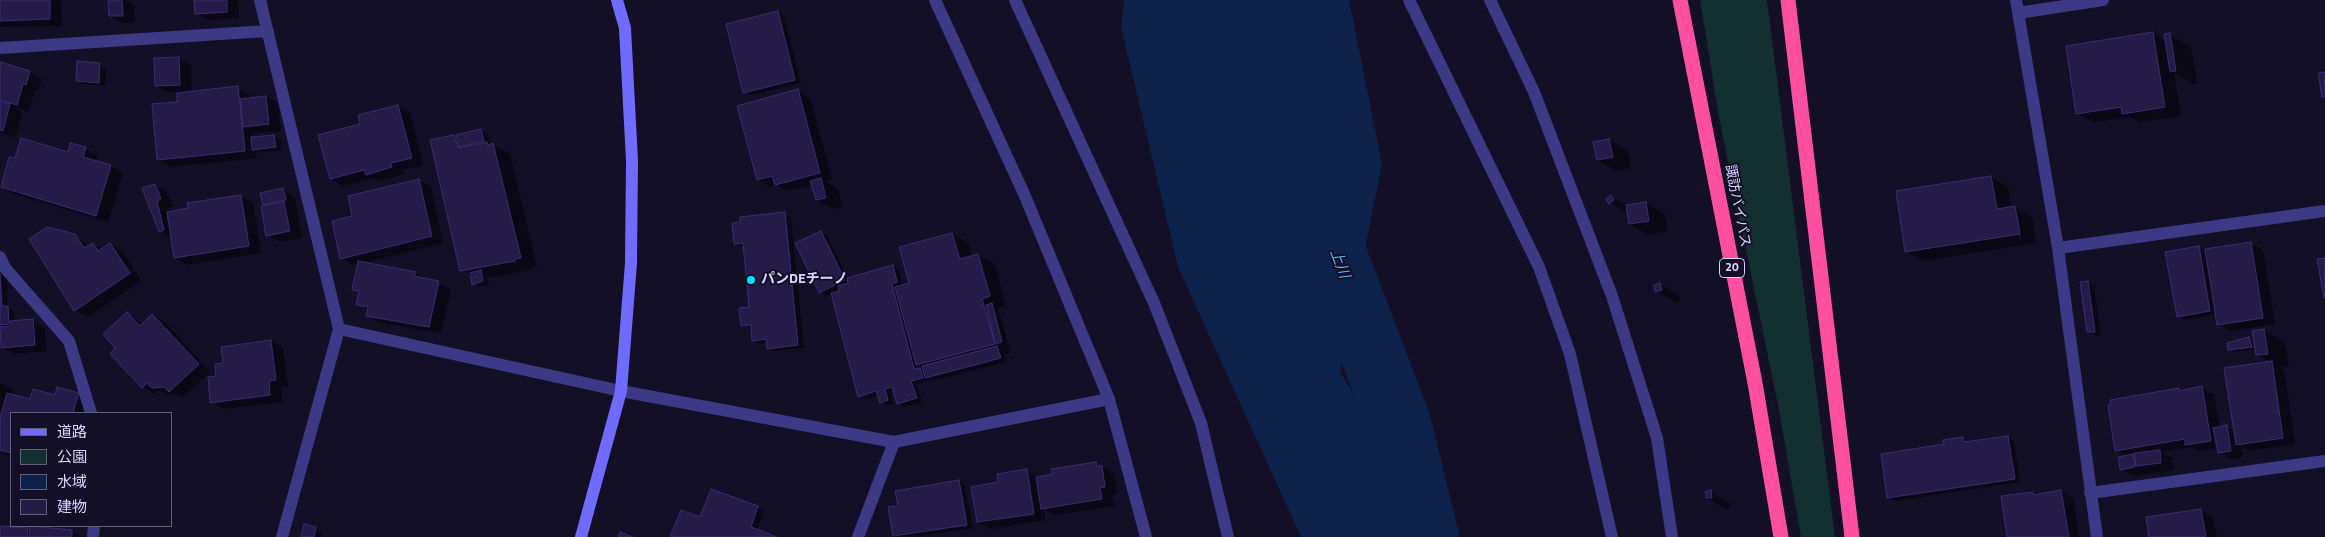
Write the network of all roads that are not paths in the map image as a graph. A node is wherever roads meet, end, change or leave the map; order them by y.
1 (260, 0) edge
2 (617, 0) edge
3 (935, 0) edge
4 (1015, 0) edge
5 (1409, 0) edge
6 (1490, 0) edge
7 (1680, 0) edge
8 (1788, 0) edge
9 (2103, 0) edge
10 (2017, 6) edge
11 (268, 31) junction
12 (0, 48) edge
13 (2325, 211) edge
14 (2058, 248) junction
15 (0, 257) edge
16 (339, 329) junction
17 (621, 391) junction
18 (1109, 399) junction
19 (91, 412) edge
20 (894, 442) junction
21 (2325, 461) edge
22 (2090, 493) junction
23 (282, 537) edge
24 (581, 537) edge
25 (858, 537) edge
26 (1146, 537) edge
27 (1228, 537) edge
28 (1612, 537) edge
29 (1672, 537) edge
30 (1781, 537) edge
31 (1852, 537) edge
32 (2097, 537) edge

1 - 11 street
2 - 17 street
3 - 18 street
4 - 27 street
5 - 28 street
6 - 29 street
7 - 30 highway, 諏訪バイパス / 20
8 - 31 highway
9 - 10 street
10 - 14 street
11 - 12 street
11 - 16 street
13 - 14 street
14 - 22 street
15 - 19 street
16 - 17 street
16 - 23 street
17 - 20 street
17 - 24 street
18 - 20 street
18 - 26 street
20 - 25 street
21 - 22 street
22 - 32 street

